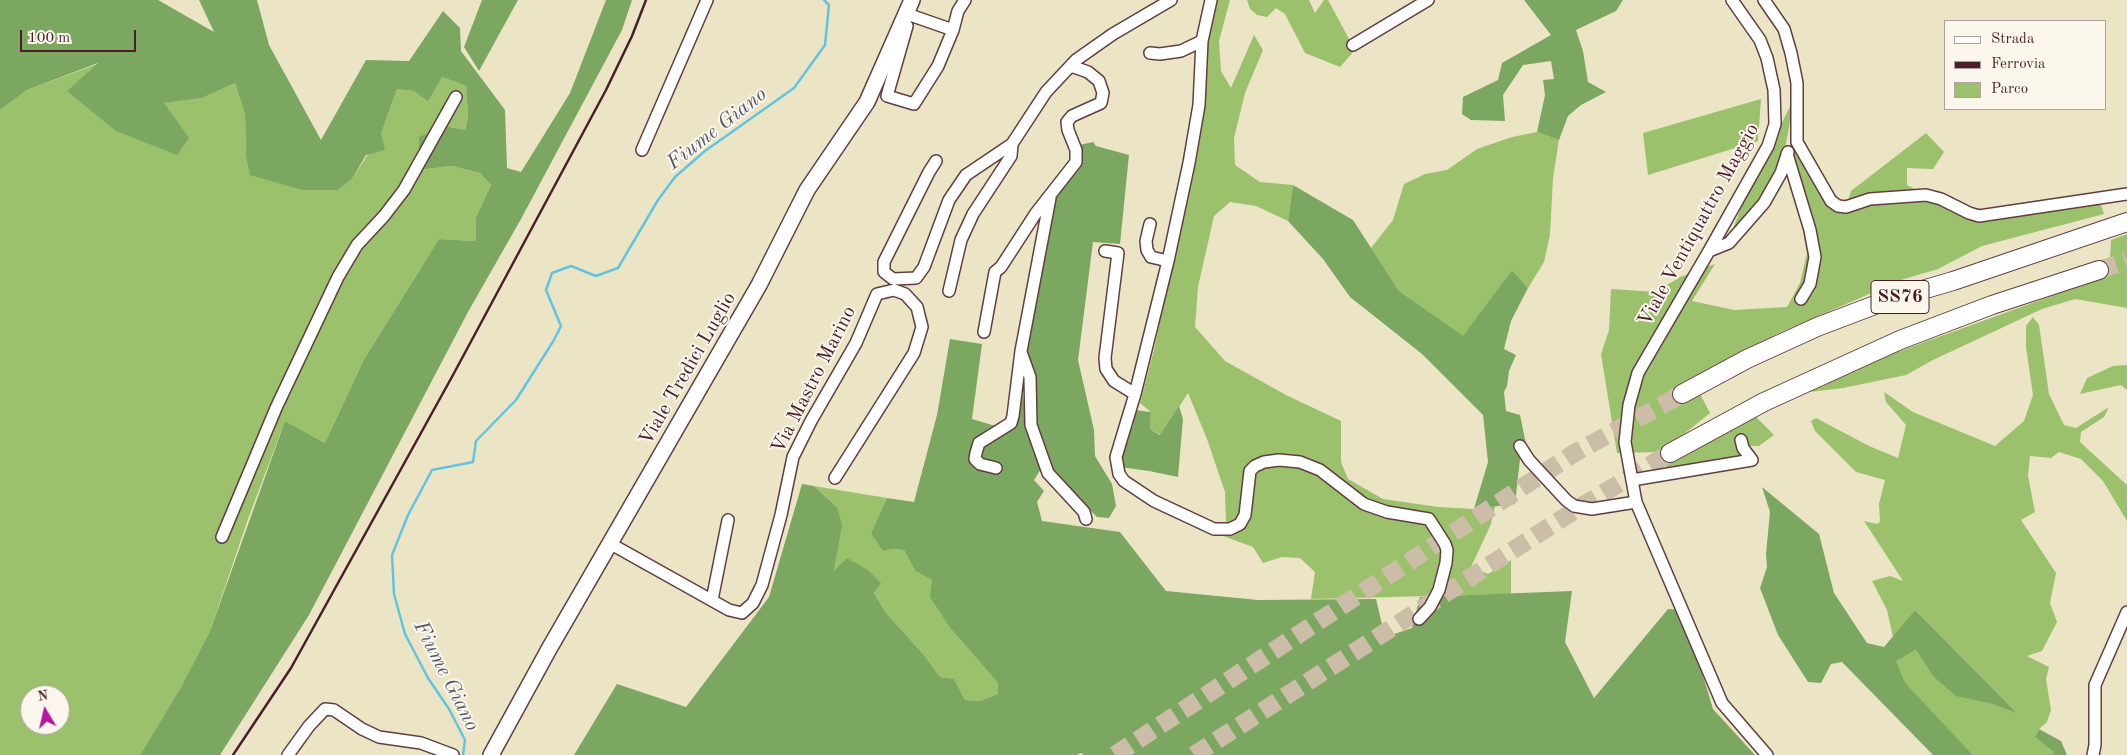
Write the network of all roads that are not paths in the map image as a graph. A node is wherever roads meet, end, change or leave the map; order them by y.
1 (707, 0) edge
2 (965, 0) edge
3 (1171, 0) edge
4 (1211, 0) edge
5 (1732, 0) edge
6 (1764, 0) edge
7 (1420, 2) edge
8 (909, 9) edge
9 (953, 30) junction
10 (1202, 41) junction
11 (1353, 45) dead end
12 (1150, 53) dead end
13 (1071, 66) junction
14 (456, 97) dead end
15 (1797, 136) junction
16 (1012, 144) junction
17 (642, 150) dead end
18 (1787, 154) junction
19 (936, 161) dead end
20 (2127, 194) edge
21 (1051, 196) junction
22 (2127, 222) edge
23 (1150, 224) dead end
24 (1105, 251) dead end
25 (1709, 252) junction
26 (1168, 261) junction
27 (2099, 270) tunnel mouth
28 (893, 284) junction
29 (949, 291) dead end
30 (1801, 299) dead end
31 (984, 332) dead end
32 (1020, 351) junction
33 (1134, 394) junction
34 (1682, 394) tunnel mouth
35 (1741, 440) dead end
36 (1520, 446) dead end
37 (1670, 454) tunnel mouth
38 (996, 468) dead end
39 (835, 478) dead end
40 (1632, 480) junction
41 (1636, 502) junction
42 (1086, 518) dead end
43 (728, 520) dead end
44 (222, 537) dead end
45 (611, 544) junction
46 (712, 600) junction
47 (2127, 612) edge
48 (1419, 619) dead end
49 (288, 755) edge
50 (453, 755) edge
51 (491, 755) edge
52 (1767, 755) edge
53 (2093, 755) edge

1 - 17 street
2 - 9 street
3 - 13 street
4 - 10 street
5 - 25 street, Viale Ventiquattro Maggio
6 - 15 street
7 - 11 street
8 - 9 street
8 - 9 street
8 - 45 main road, Viale Tredici Luglio
10 - 12 street
10 - 26 street
13 - 16 street
13 - 21 street
14 - 44 street
15 - 18 street
15 - 20 street
16 - 28 street
16 - 29 street
18 - 25 street
18 - 30 street
19 - 28 street
21 - 31 street
21 - 32 street
22 - 34 highway, SS76
23 - 26 street
24 - 33 street
25 - 40 street, Viale Ventiquattro Maggio
26 - 33 street
27 - 37 highway, SS76
28 - 39 street
28 - 46 street, Via Mastro Marino
32 - 38 street
32 - 42 street
33 - 48 street
35 - 40 street
36 - 41 street
40 - 41 street, Viale Ventiquattro Maggio
41 - 52 street, Viale Ventiquattro Maggio
43 - 46 street
45 - 46 street, Via Mastro Marino
45 - 51 main road, Viale Tredici Luglio
47 - 53 street
49 - 50 street

